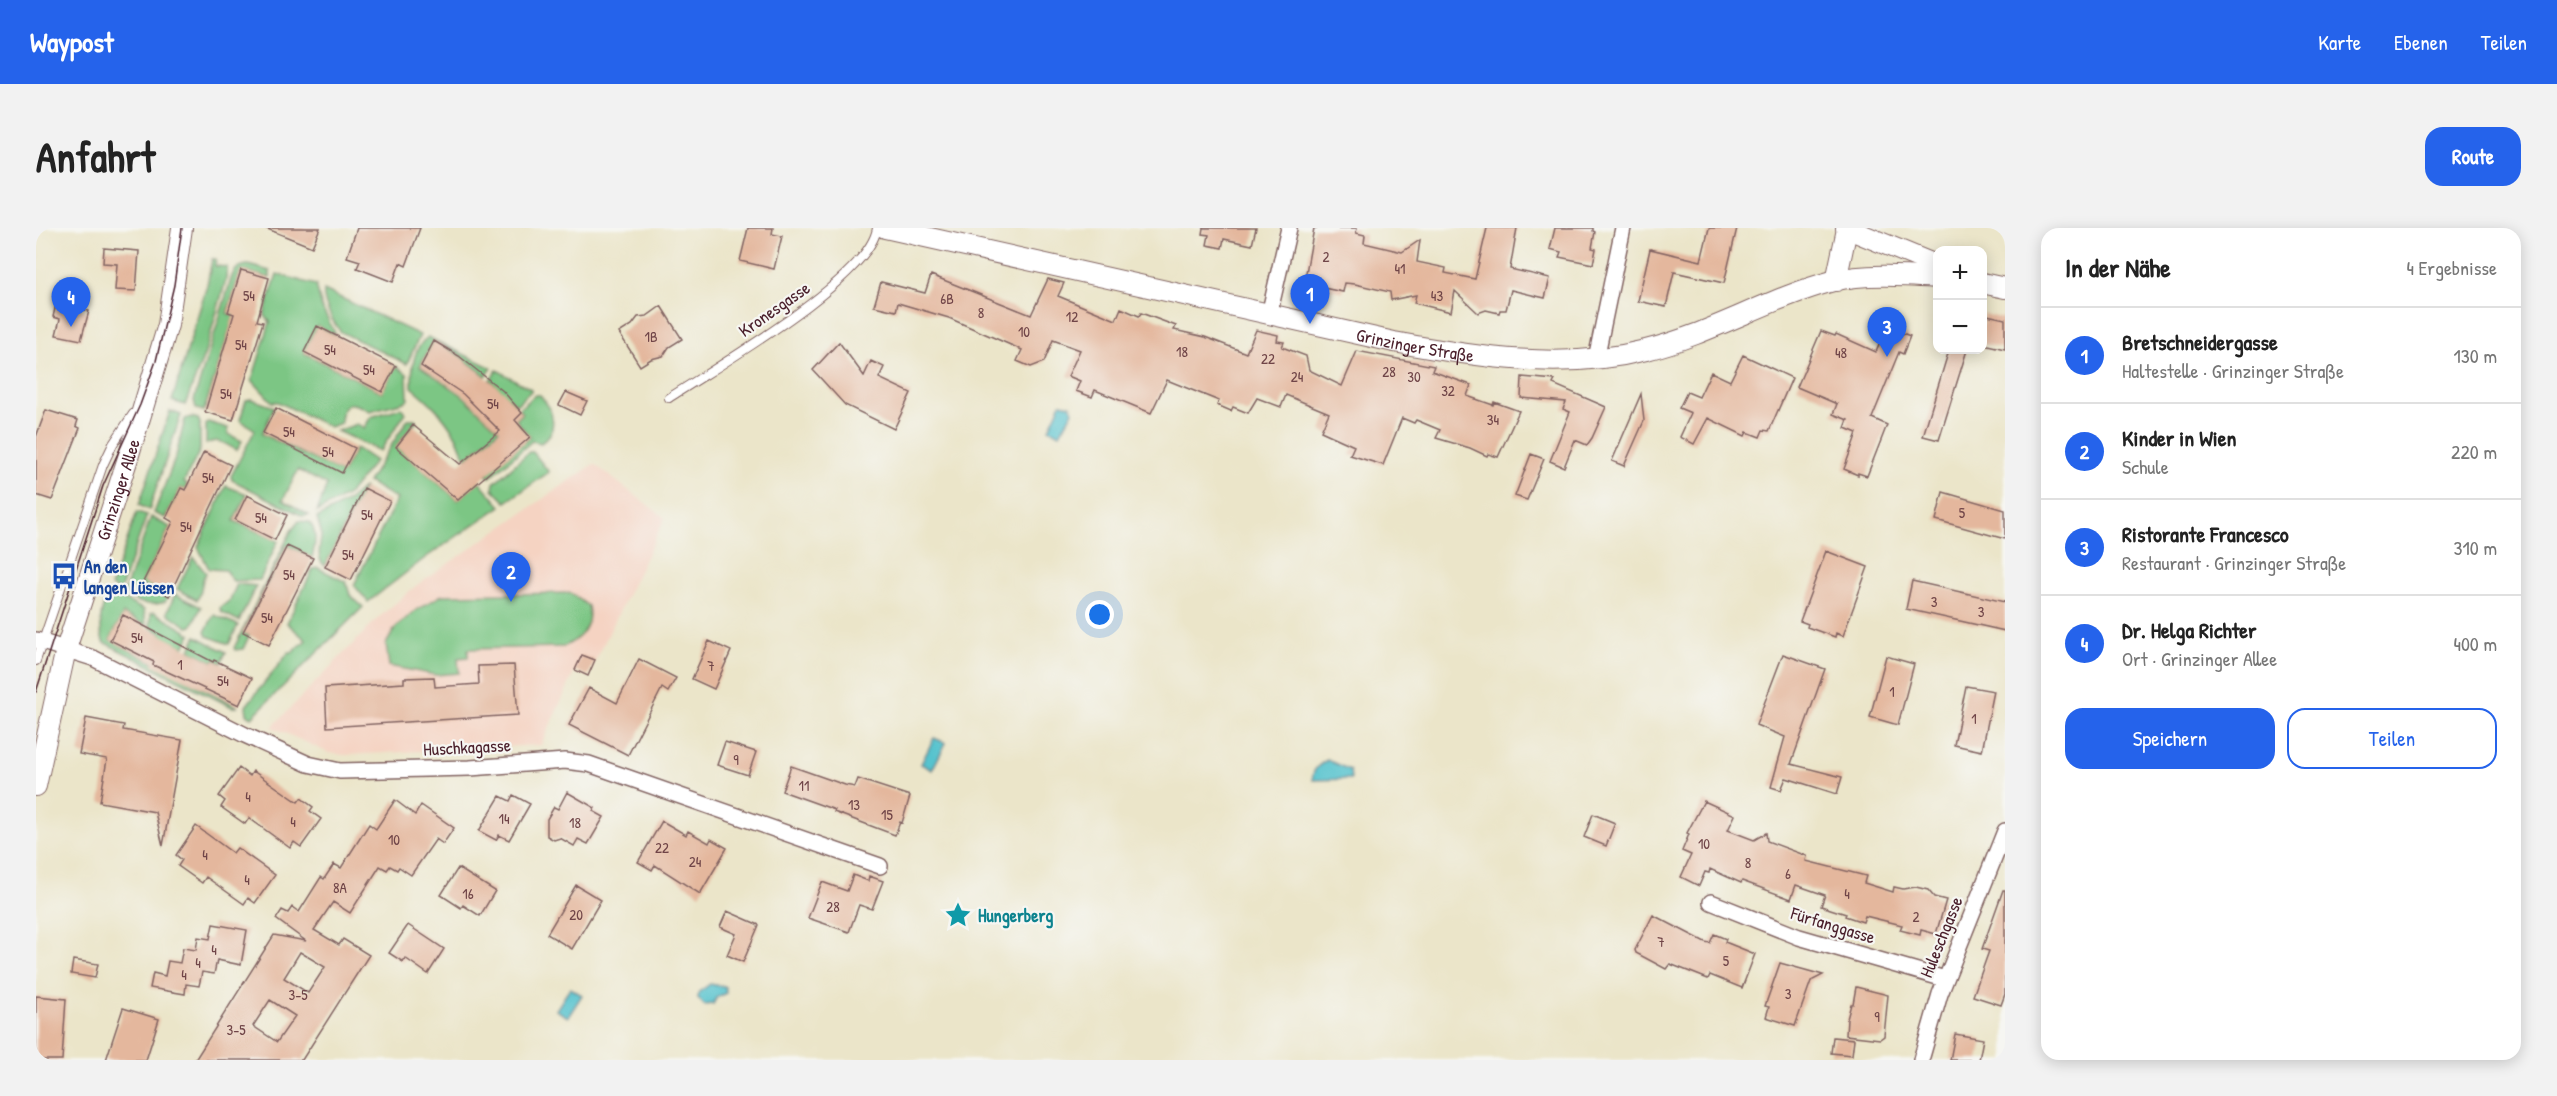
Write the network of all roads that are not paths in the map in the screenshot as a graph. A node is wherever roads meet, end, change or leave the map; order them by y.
1 (182, 228) edge
2 (877, 228) edge
3 (885, 228) edge
4 (1289, 228) edge
5 (1623, 228) edge
6 (1847, 228) edge
7 (1933, 264) edge
8 (1933, 278) edge
9 (1836, 280) junction
10 (1987, 284) edge
11 (2005, 288) edge
12 (1269, 315) junction
13 (1596, 358) junction
14 (147, 396) junction
15 (669, 398) dead end
16 (39, 641) edge
17 (66, 649) junction
18 (36, 661) edge
19 (36, 786) edge
20 (2005, 831) edge
21 (880, 866) dead end
22 (1711, 902) dead end
23 (1945, 979) junction
24 (1921, 1060) edge

1 - 14 street, Grinzinger Allee
2 - 15 lane, Kronesgasse
3 - 12 street, Grinzinger Straße
4 - 12 street
5 - 13 street
6 - 7 street
6 - 9 street
8 - 9 street, Grinzinger Straße
9 - 13 street, Grinzinger Straße
10 - 11 street
12 - 13 street, Grinzinger Straße
14 - 16 lane
14 - 17 street, Grinzinger Allee
16 - 17 street
16 - 18 lane
17 - 19 street, Grinzinger Allee
17 - 21 street, Huschkagasse
20 - 23 street, Huleschgasse
22 - 23 street, Fürfanggasse
23 - 24 street, Huleschgasse

